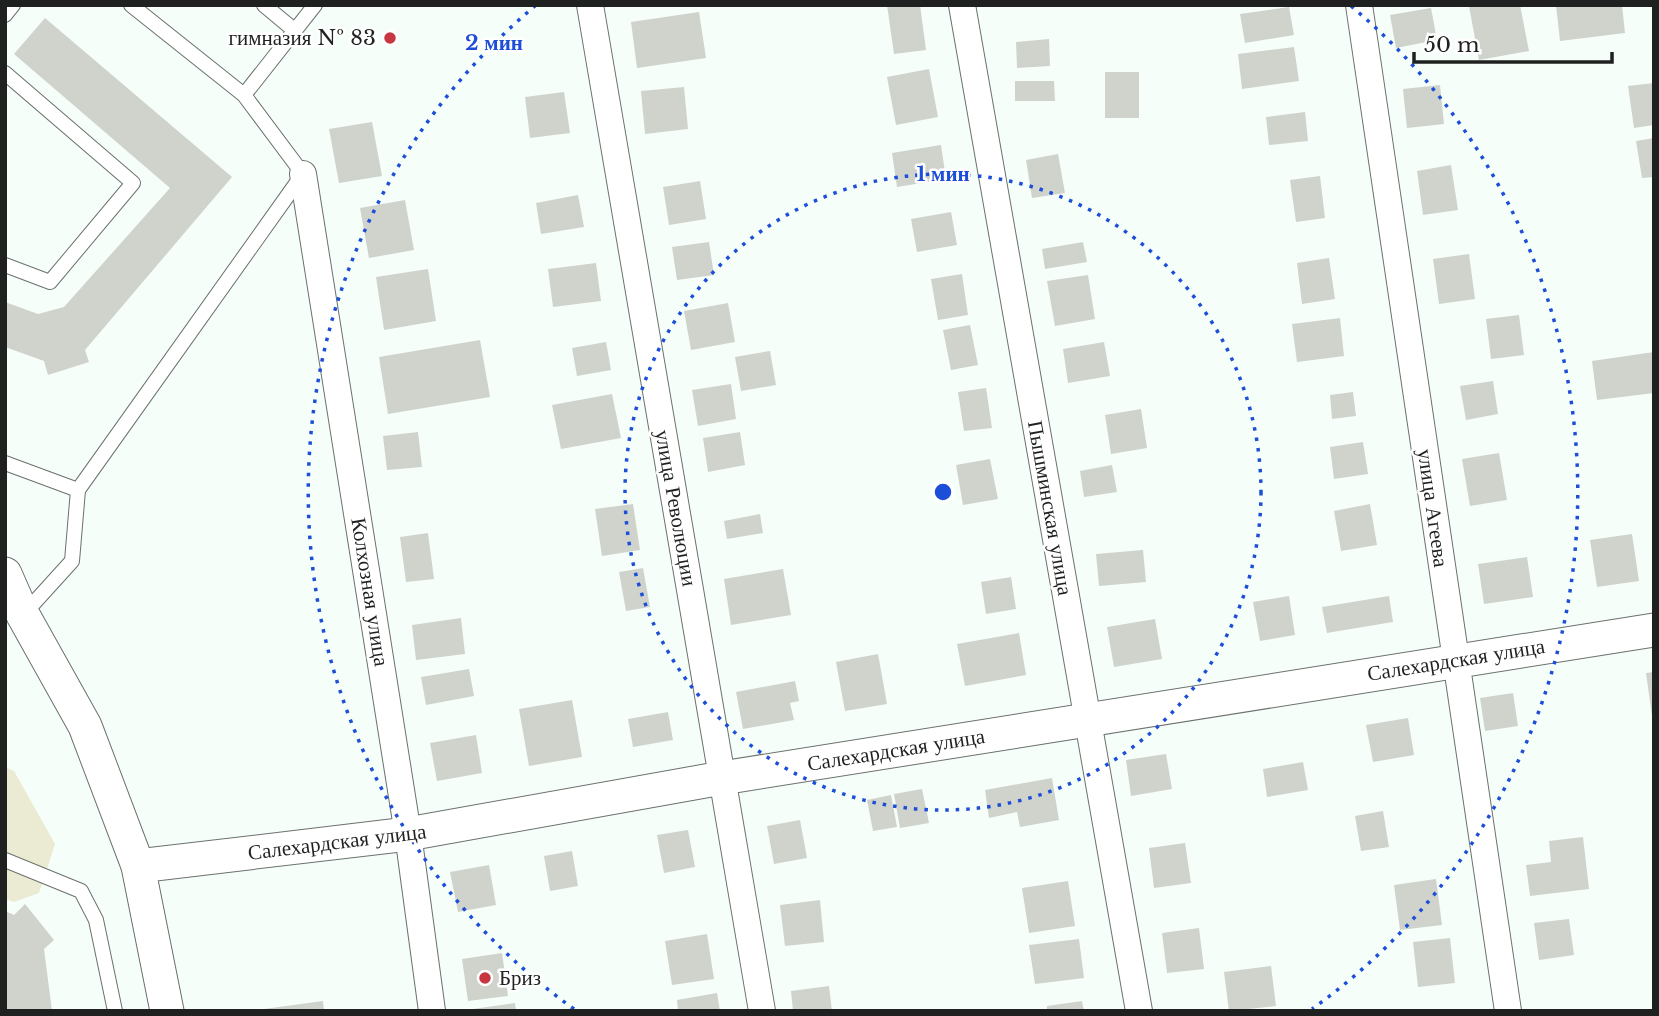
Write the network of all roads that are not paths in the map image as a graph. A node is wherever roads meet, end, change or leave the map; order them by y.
1 (13, 5) edge
2 (131, 5) edge
3 (264, 5) edge
4 (315, 5) edge
5 (590, 5) edge
6 (962, 5) edge
7 (1359, 5) edge
8 (5, 15) edge
9 (293, 30) junction
10 (5, 73) edge
11 (244, 95) junction
12 (303, 174) junction
13 (5, 265) edge
14 (5, 463) edge
15 (78, 490) junction
16 (5, 574) edge
17 (14, 610) edge
18 (1654, 630) edge
19 (1455, 660) junction
20 (1087, 719) junction
21 (722, 778) junction
22 (408, 834) junction
23 (5, 860) edge
24 (138, 866) junction
25 (116, 1011) edge
26 (167, 1011) edge
27 (432, 1011) edge
28 (762, 1011) edge
29 (1139, 1011) edge
30 (1508, 1011) edge

1 - 8 lane
2 - 11 lane
3 - 9 lane
4 - 9 lane
5 - 21 street, улица Революции
6 - 20 street, Пышминская улица
7 - 19 street, улица Агеева
9 - 11 lane
10 - 13 lane
11 - 12 lane
12 - 15 lane
12 - 22 street, Колхозная улица
14 - 15 lane
15 - 17 lane
16 - 17 street
17 - 24 street
18 - 19 street, Салехардская улица
19 - 20 street, Салехардская улица
19 - 30 street, улица Агеева
20 - 21 street, Салехардская улица
20 - 29 street, Пышминская улица
21 - 22 street, Салехардская улица
21 - 28 street, улица Революции
22 - 24 street, Салехардская улица
22 - 27 street, Колхозная улица
23 - 25 lane
24 - 26 street

